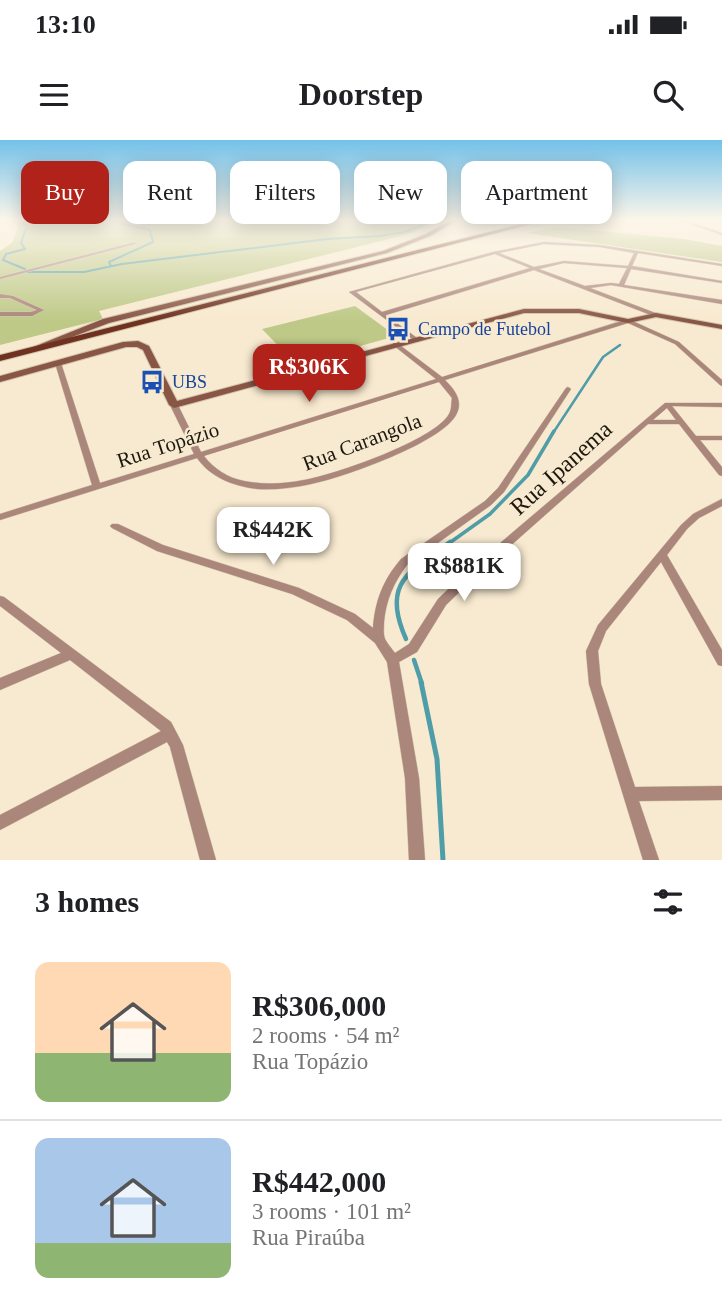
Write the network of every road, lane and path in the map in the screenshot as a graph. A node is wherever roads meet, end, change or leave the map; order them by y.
1 (94, 254) edge
2 (379, 254) edge
3 (412, 254) edge
4 (493, 254) edge
5 (497, 254) edge
6 (636, 254) edge
7 (653, 254) edge
8 (722, 265) edge
9 (630, 267) junction
10 (535, 268) junction
11 (0, 278) edge
12 (722, 282) edge
13 (621, 285) junction
14 (586, 287) junction
15 (0, 296) edge
16 (722, 302) edge
17 (0, 314) edge
18 (382, 314) junction
19 (656, 315) junction
20 (628, 321) junction
21 (722, 327) edge
22 (415, 339) junction
23 (395, 344) junction
24 (30, 351) junction
25 (0, 358) edge
26 (58, 363) junction
27 (0, 379) edge
28 (438, 379) junction
29 (722, 384) edge
30 (568, 389) dead end
31 (711, 403) joint
32 (722, 403) edge
33 (667, 404) junction
34 (174, 405) junction
35 (645, 422) junction
36 (682, 422) junction
37 (695, 438) junction
38 (722, 438) edge
39 (199, 453) junction
40 (722, 473) edge
41 (97, 486) junction
42 (722, 502) edge
43 (0, 517) edge
44 (115, 526) dead end
45 (662, 554) junction
46 (0, 600) edge
47 (379, 639) junction
48 (69, 655) junction
49 (393, 660) junction
50 (722, 661) edge
51 (0, 684) edge
52 (170, 733) junction
53 (722, 793) edge
54 (629, 794) junction
55 (0, 823) edge
56 (208, 860) edge
57 (417, 860) edge
58 (651, 860) edge

1 - 11 street
2 - 24 street
3 - 24 main road
4 - 18 street
5 - 10 street
6 - 9 street
7 - 8 street
9 - 10 street
9 - 12 street
9 - 13 street
10 - 14 street
10 - 18 street
13 - 14 street
13 - 16 street
14 - 19 street
15 - 17 street
18 - 22 street
19 - 20 street
19 - 21 street
20 - 22 street
20 - 28 street, Rua Topázio
20 - 29 street
22 - 23 street
23 - 28 street, Rua Carangola
23 - 34 street
24 - 25 main road
26 - 27 street
26 - 34 street
26 - 41 street
28 - 39 street, Rua Topázio
28 - 39 street, Rua Carangola
30 - 47 street
31 - 32 street
31 - 33 street
33 - 35 street, Rua Ipanema
33 - 36 street
34 - 39 street, Rua Carangola
35 - 36 street
35 - 49 street, Rua Ipanema
36 - 37 street
37 - 38 street
37 - 40 street
39 - 41 street, Rua Topázio
41 - 43 street, Rua Topázio
42 - 45 street
44 - 47 street
45 - 50 street
45 - 54 street
46 - 48 street
47 - 49 street
48 - 51 street
48 - 52 street
49 - 57 street
52 - 55 street
52 - 56 street
53 - 54 street
54 - 58 street

